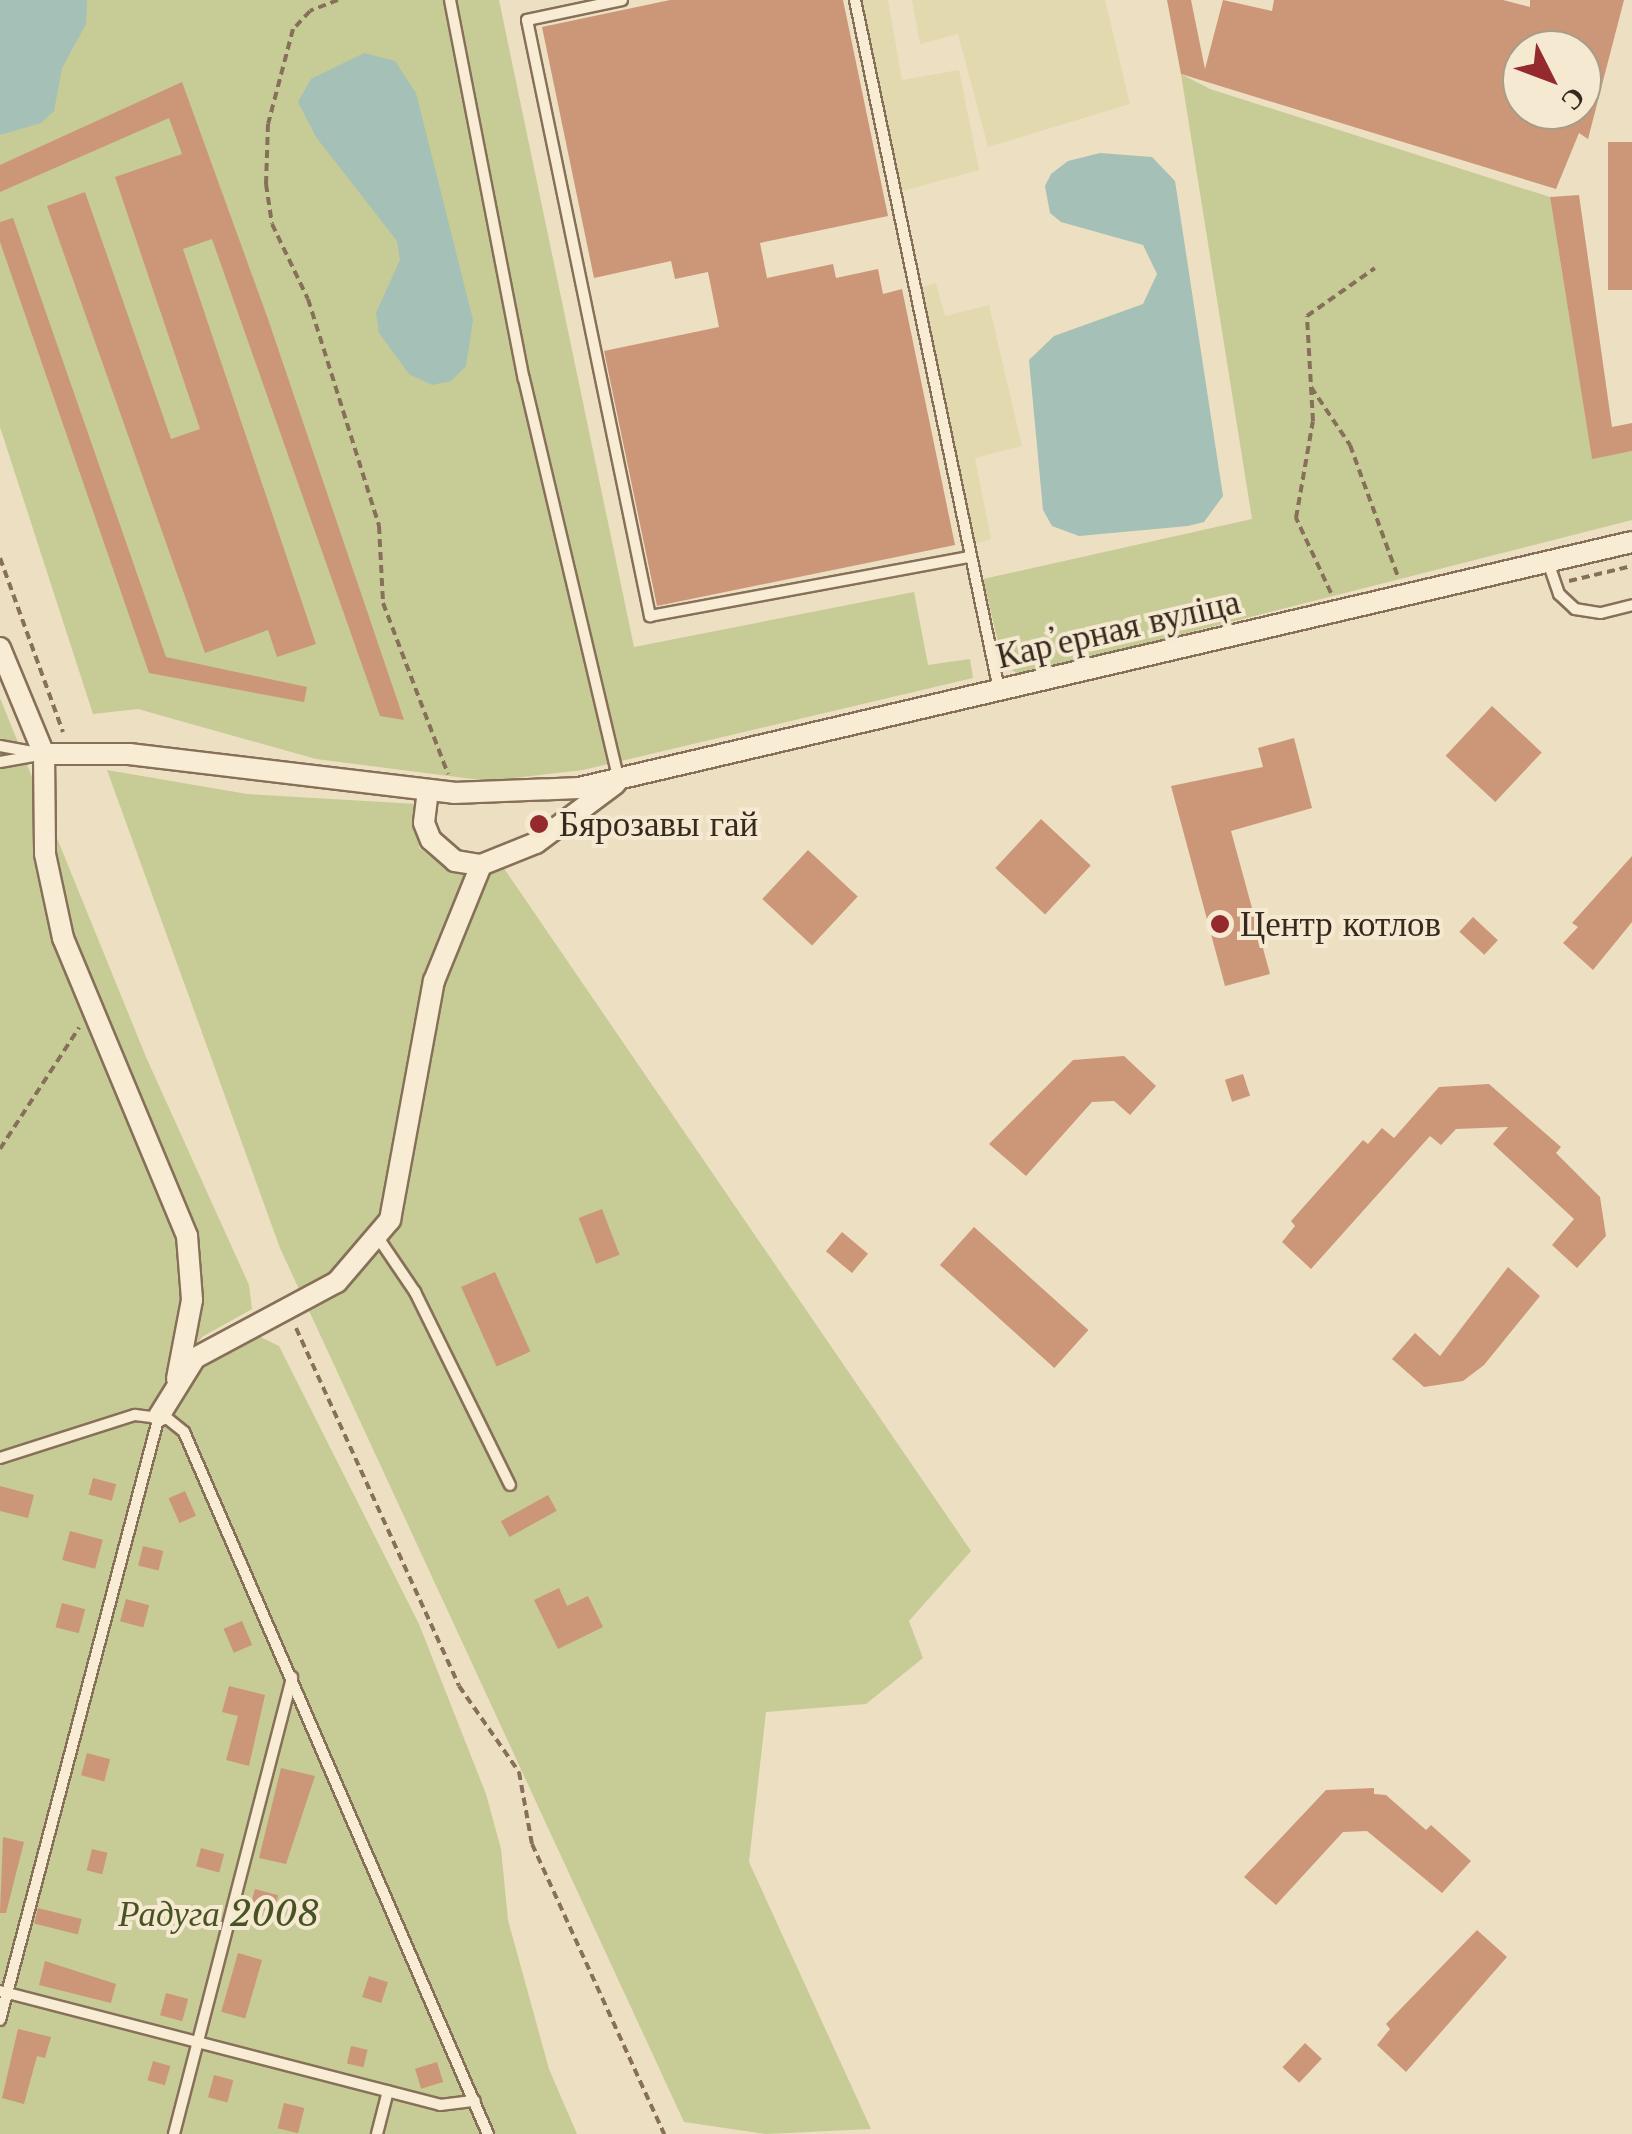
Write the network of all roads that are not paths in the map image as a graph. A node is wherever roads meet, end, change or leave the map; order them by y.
1 (450, 0) edge
2 (622, 0) edge
3 (855, 0) edge
4 (1632, 542) edge
5 (969, 557) junction
6 (1548, 562) junction
7 (1632, 605) edge
8 (0, 648) edge
9 (999, 690) junction
10 (0, 746) edge
11 (44, 754) junction
12 (0, 762) edge
13 (619, 782) junction
14 (428, 790) junction
15 (481, 865) junction
16 (379, 1239) junction
17 (177, 1378) junction
18 (159, 1416) junction
19 (0, 1458) edge
20 (510, 1485) dead end
21 (292, 1676) junction
22 (4, 1991) edge
23 (0, 2020) edge
24 (197, 2042) junction
25 (388, 2091) junction
26 (474, 2102) junction
27 (174, 2134) edge
28 (376, 2134) edge
29 (488, 2134) edge

1 - 13 lane
2 - 5 lane
3 - 5 lane
4 - 6 street, Карʼерная вуліца
5 - 9 lane
6 - 7 lane
6 - 9 street, Карʼерная вуліца
8 - 11 street
9 - 13 street, Карʼерная вуліца
10 - 11 lane
11 - 12 lane
11 - 14 street, Карʼерная вуліца
11 - 17 street
13 - 14 street, Карʼерная вуліца
13 - 15 street, Карʼерная вуліца
14 - 15 street
15 - 16 street
16 - 17 street
16 - 20 lane
17 - 18 street
18 - 19 lane
18 - 21 lane
18 - 22 lane
21 - 24 lane
21 - 26 lane
22 - 23 lane
22 - 24 lane
24 - 25 lane
24 - 27 lane
25 - 26 lane
25 - 28 lane
26 - 29 lane

